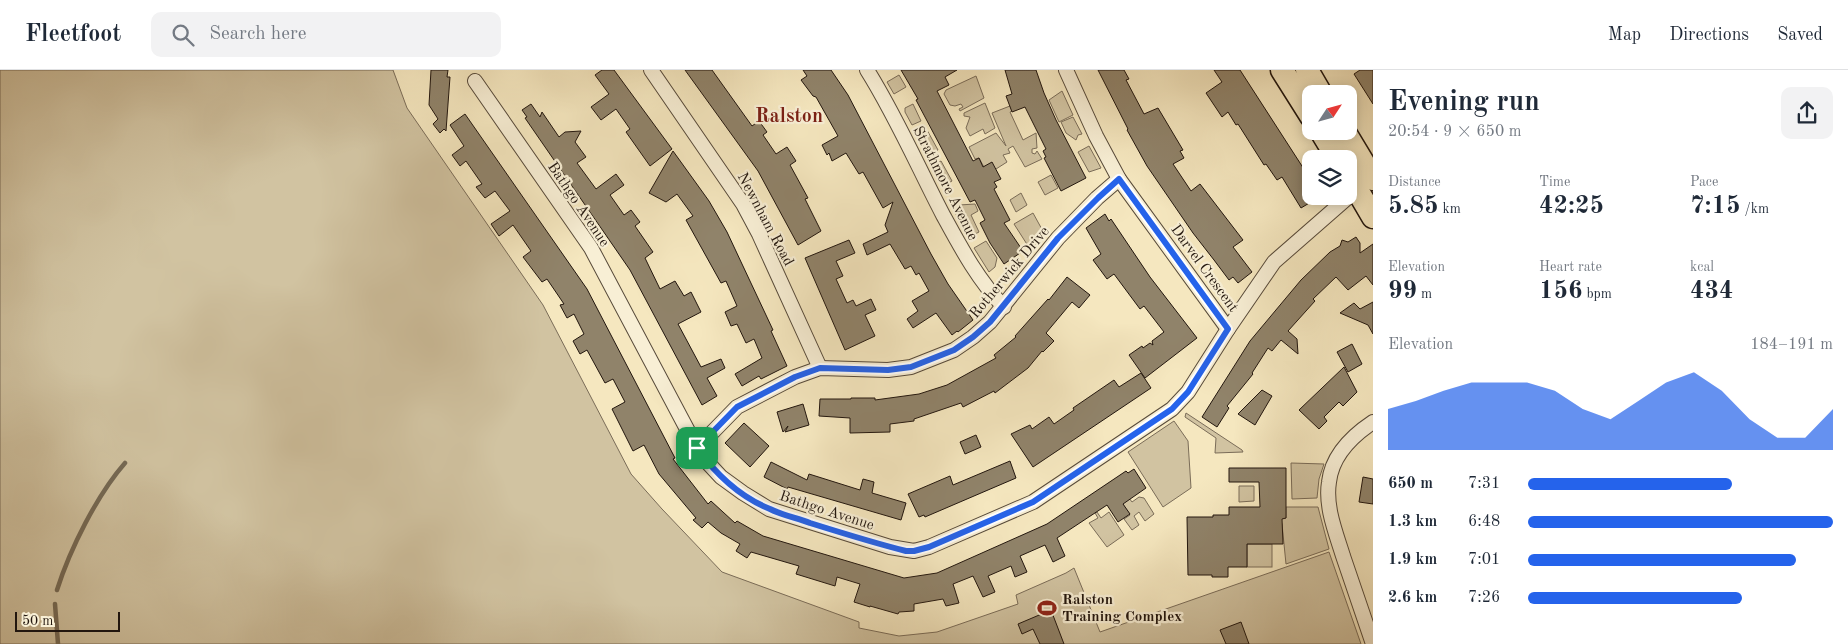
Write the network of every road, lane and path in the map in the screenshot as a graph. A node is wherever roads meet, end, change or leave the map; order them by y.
1 (651, 70) edge
2 (867, 70) edge
3 (1066, 70) edge
4 (1282, 70) edge
5 (1307, 70) edge
6 (475, 81) dead end
7 (1316, 85) edge
8 (1302, 102) edge
9 (1347, 140) edge
10 (1119, 179) junction
11 (1363, 180) edge
12 (1373, 217) edge
13 (1004, 307) junction
14 (1228, 329) junction
15 (820, 368) junction
16 (1373, 422) edge
17 (697, 448) junction
18 (1373, 644) edge

1 - 15 street, Newnham Road
2 - 13 street, Strathmore Avenue
3 - 10 street, Darvel Crescent
4 - 8 main road
5 - 7 main road
6 - 17 street, Bathgo Avenue
9 - 11 main road
10 - 13 street, Rotherwick Drive
10 - 14 street, Darvel Crescent
11 - 12 main road
11 - 14 street, Darvel Crescent
13 - 15 street, Rotherwick Drive
14 - 17 street, Bathgo Avenue
15 - 17 street, Rotherwick Drive
16 - 18 street

